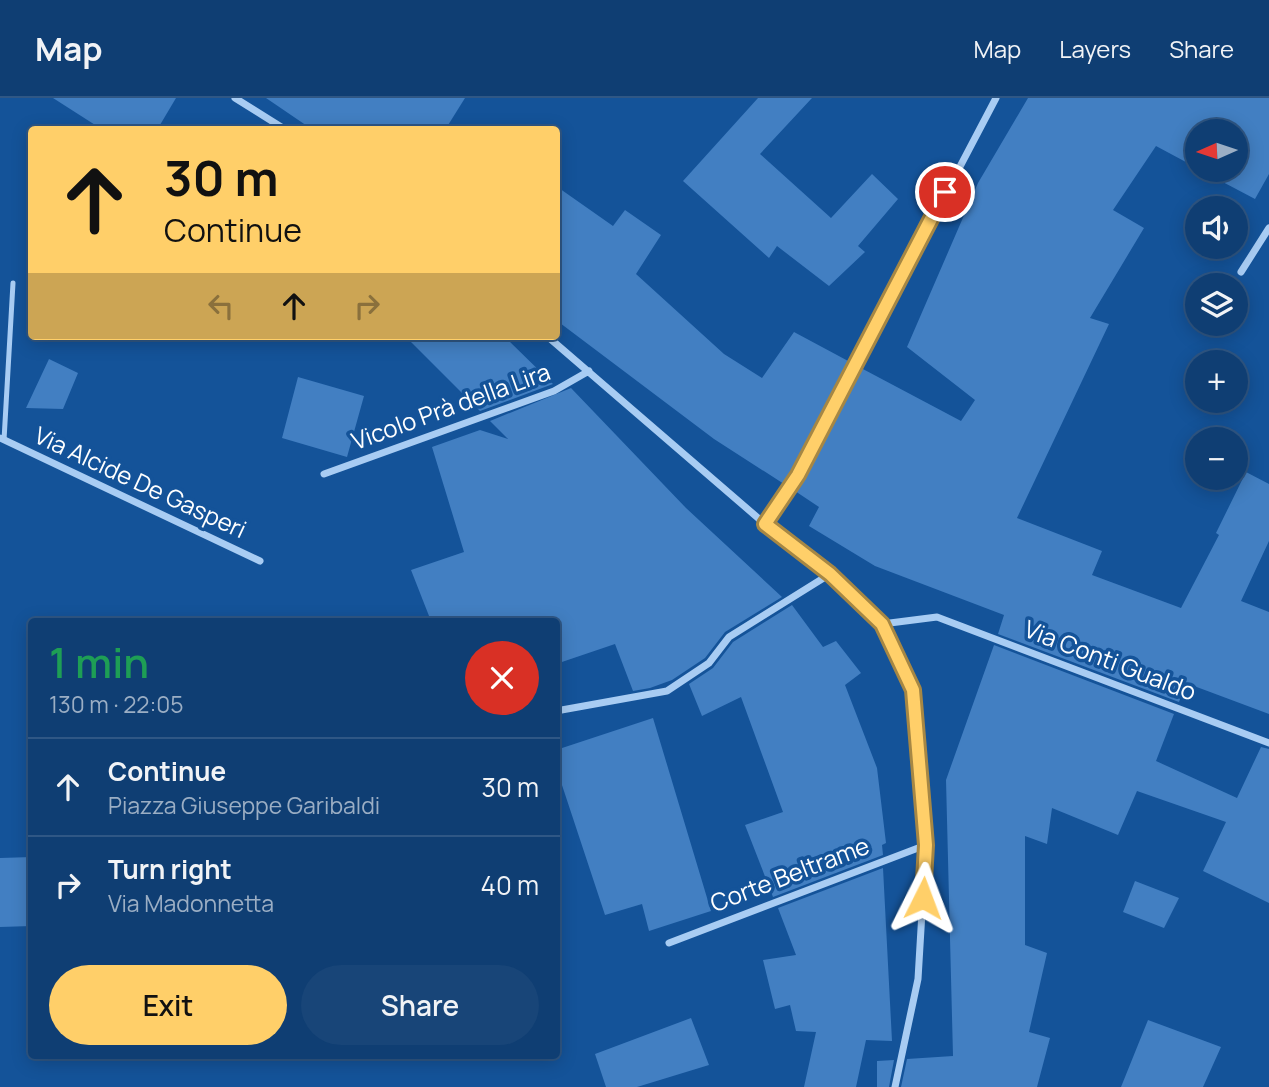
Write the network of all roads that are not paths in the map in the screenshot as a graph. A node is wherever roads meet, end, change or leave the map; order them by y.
1 (235, 98) edge
2 (996, 98) edge
3 (280, 126) edge
4 (1269, 228) edge
5 (1241, 272) dead end
6 (13, 283) dead end
7 (552, 340) edge
8 (589, 371) junction
9 (2, 439) edge
10 (324, 474) dead end
11 (765, 524) junction
12 (260, 561) dead end
13 (830, 574) junction
14 (882, 624) junction
15 (560, 710) edge
16 (1269, 743) edge
17 (926, 845) junction
18 (669, 943) dead end
19 (895, 1087) edge

1 - 3 street
2 - 11 street
4 - 5 street
6 - 9 lane, Via Alcide De Gasperi
7 - 8 street
8 - 10 street, Vicolo Prà della Lira
8 - 11 street
9 - 12 street, Via Alcide De Gasperi
11 - 13 street
13 - 14 street
13 - 15 street
14 - 16 street, Via Conti Gualdo
14 - 17 street
17 - 18 street, Corte Beltrame
17 - 19 street

